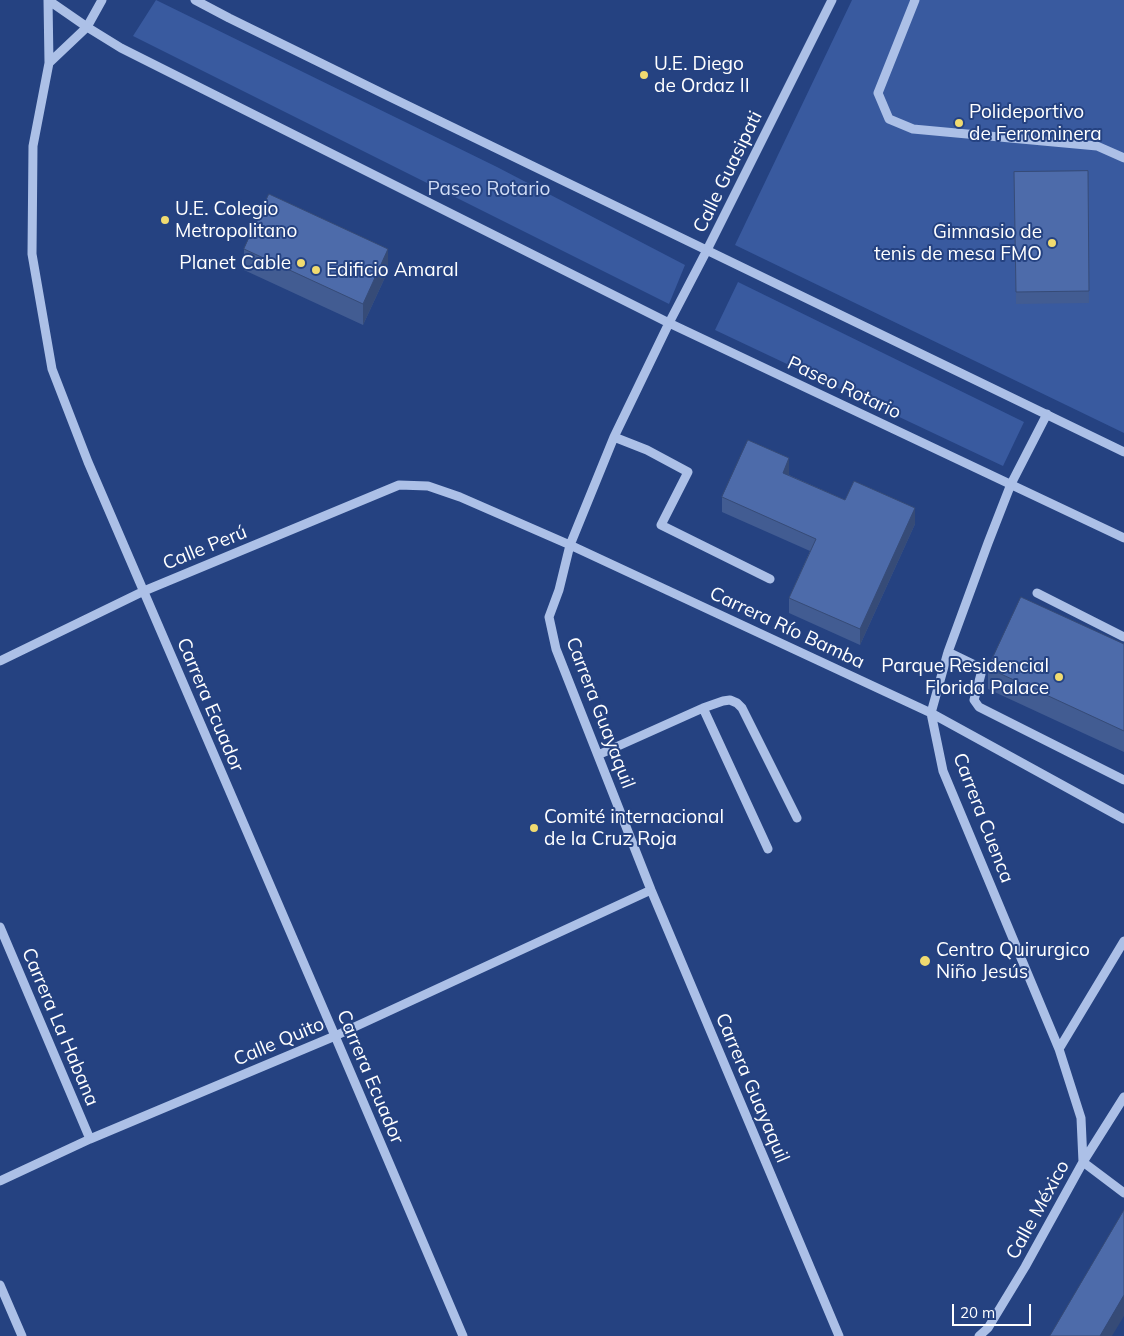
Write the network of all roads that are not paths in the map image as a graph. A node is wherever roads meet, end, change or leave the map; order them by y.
1 (48, 0) edge
2 (102, 0) edge
3 (195, 0) edge
4 (832, 0) edge
5 (915, 0) edge
6 (87, 27) junction
7 (48, 63) junction
8 (1124, 158) edge
9 (707, 250) junction
10 (669, 322) junction
11 (1047, 414) junction
12 (614, 436) junction
13 (1124, 452) edge
14 (1011, 484) junction
15 (428, 486) joint
16 (1124, 538) edge
17 (570, 545) junction
18 (770, 579) dead end
19 (144, 591) junction
20 (1037, 593) dead end
21 (1124, 637) edge
22 (948, 652) junction
23 (0, 661) edge
24 (704, 708) junction
25 (931, 713) junction
26 (598, 755) junction
27 (1124, 780) edge
28 (797, 818) dead end
29 (1124, 819) edge
30 (768, 849) dead end
31 (651, 890) junction
32 (0, 928) edge
33 (1124, 941) edge
34 (335, 1036) junction
35 (1059, 1049) junction
36 (1124, 1097) edge
37 (90, 1139) junction
38 (1083, 1162) junction
39 (0, 1181) edge
40 (1124, 1193) edge
41 (0, 1285) edge
42 (22, 1336) edge
43 (463, 1336) edge
44 (839, 1336) edge
45 (979, 1336) edge

1 - 6 street, Paseo Rotario
1 - 7 street, Carrera Ecuador
2 - 6 street
3 - 9 street
4 - 9 street, Calle Guasipati
5 - 8 street
6 - 7 street
6 - 10 street, Paseo Rotario
7 - 19 street, Carrera Ecuador
9 - 10 street, Calle Guasipati
9 - 11 street
10 - 12 street, Carrera Guayaquil
10 - 14 street, Paseo Rotario
11 - 13 street
11 - 14 street, Carrera Cuenca
12 - 17 street, Carrera Guayaquil
12 - 18 street
14 - 16 street, Paseo Rotario
14 - 22 street, Carrera Cuenca
15 - 17 street, Carrera Río Bamba
15 - 19 street, Calle Perú
17 - 25 street, Carrera Río Bamba
17 - 26 street, Carrera Guayaquil
19 - 23 street, Calle Perú
19 - 34 street, Carrera Ecuador
20 - 21 street
22 - 25 street, Carrera Cuenca
22 - 27 street
24 - 26 street
24 - 28 street
24 - 30 street
25 - 29 street, Carrera Río Bamba
25 - 35 street, Carrera Cuenca
26 - 31 street, Carrera Guayaquil
31 - 34 street, Calle Quito
31 - 44 street, Carrera Guayaquil
32 - 37 street, Carrera La Habana
33 - 35 street
34 - 37 street, Calle Quito
34 - 43 street, Carrera Ecuador
35 - 38 street, Carrera Cuenca
36 - 38 street, Calle México
37 - 39 street, Calle Quito
38 - 40 street
38 - 45 street, Calle México
41 - 42 street

